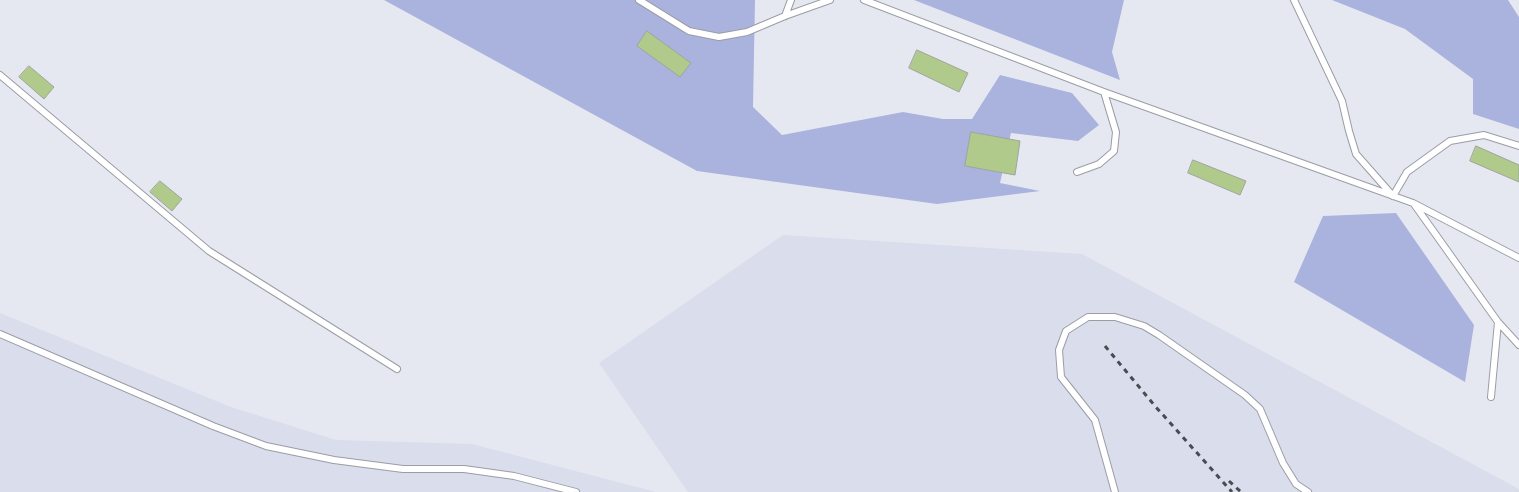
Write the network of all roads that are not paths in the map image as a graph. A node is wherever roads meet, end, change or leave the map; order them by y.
1 (639, 0) edge
2 (791, 0) edge
3 (830, 0) edge
4 (864, 0) edge
5 (1294, 0) edge
6 (785, 16) junction
7 (0, 75) edge
8 (1104, 92) junction
9 (1519, 146) edge
10 (1077, 172) dead end
11 (1393, 196) junction
12 (1413, 203) junction
13 (1519, 258) edge
14 (1498, 322) junction
15 (0, 334) edge
16 (1519, 344) edge
17 (397, 370) dead end
18 (1491, 397) dead end
19 (576, 492) edge
20 (1115, 492) edge
21 (1308, 492) edge

1 - 6 lane
2 - 6 lane
3 - 6 lane
4 - 8 lane
5 - 11 lane
7 - 17 lane
8 - 10 lane
8 - 11 lane
9 - 11 lane
11 - 12 lane
12 - 13 lane
12 - 14 lane
14 - 16 lane
14 - 18 lane
15 - 19 lane
20 - 21 lane

